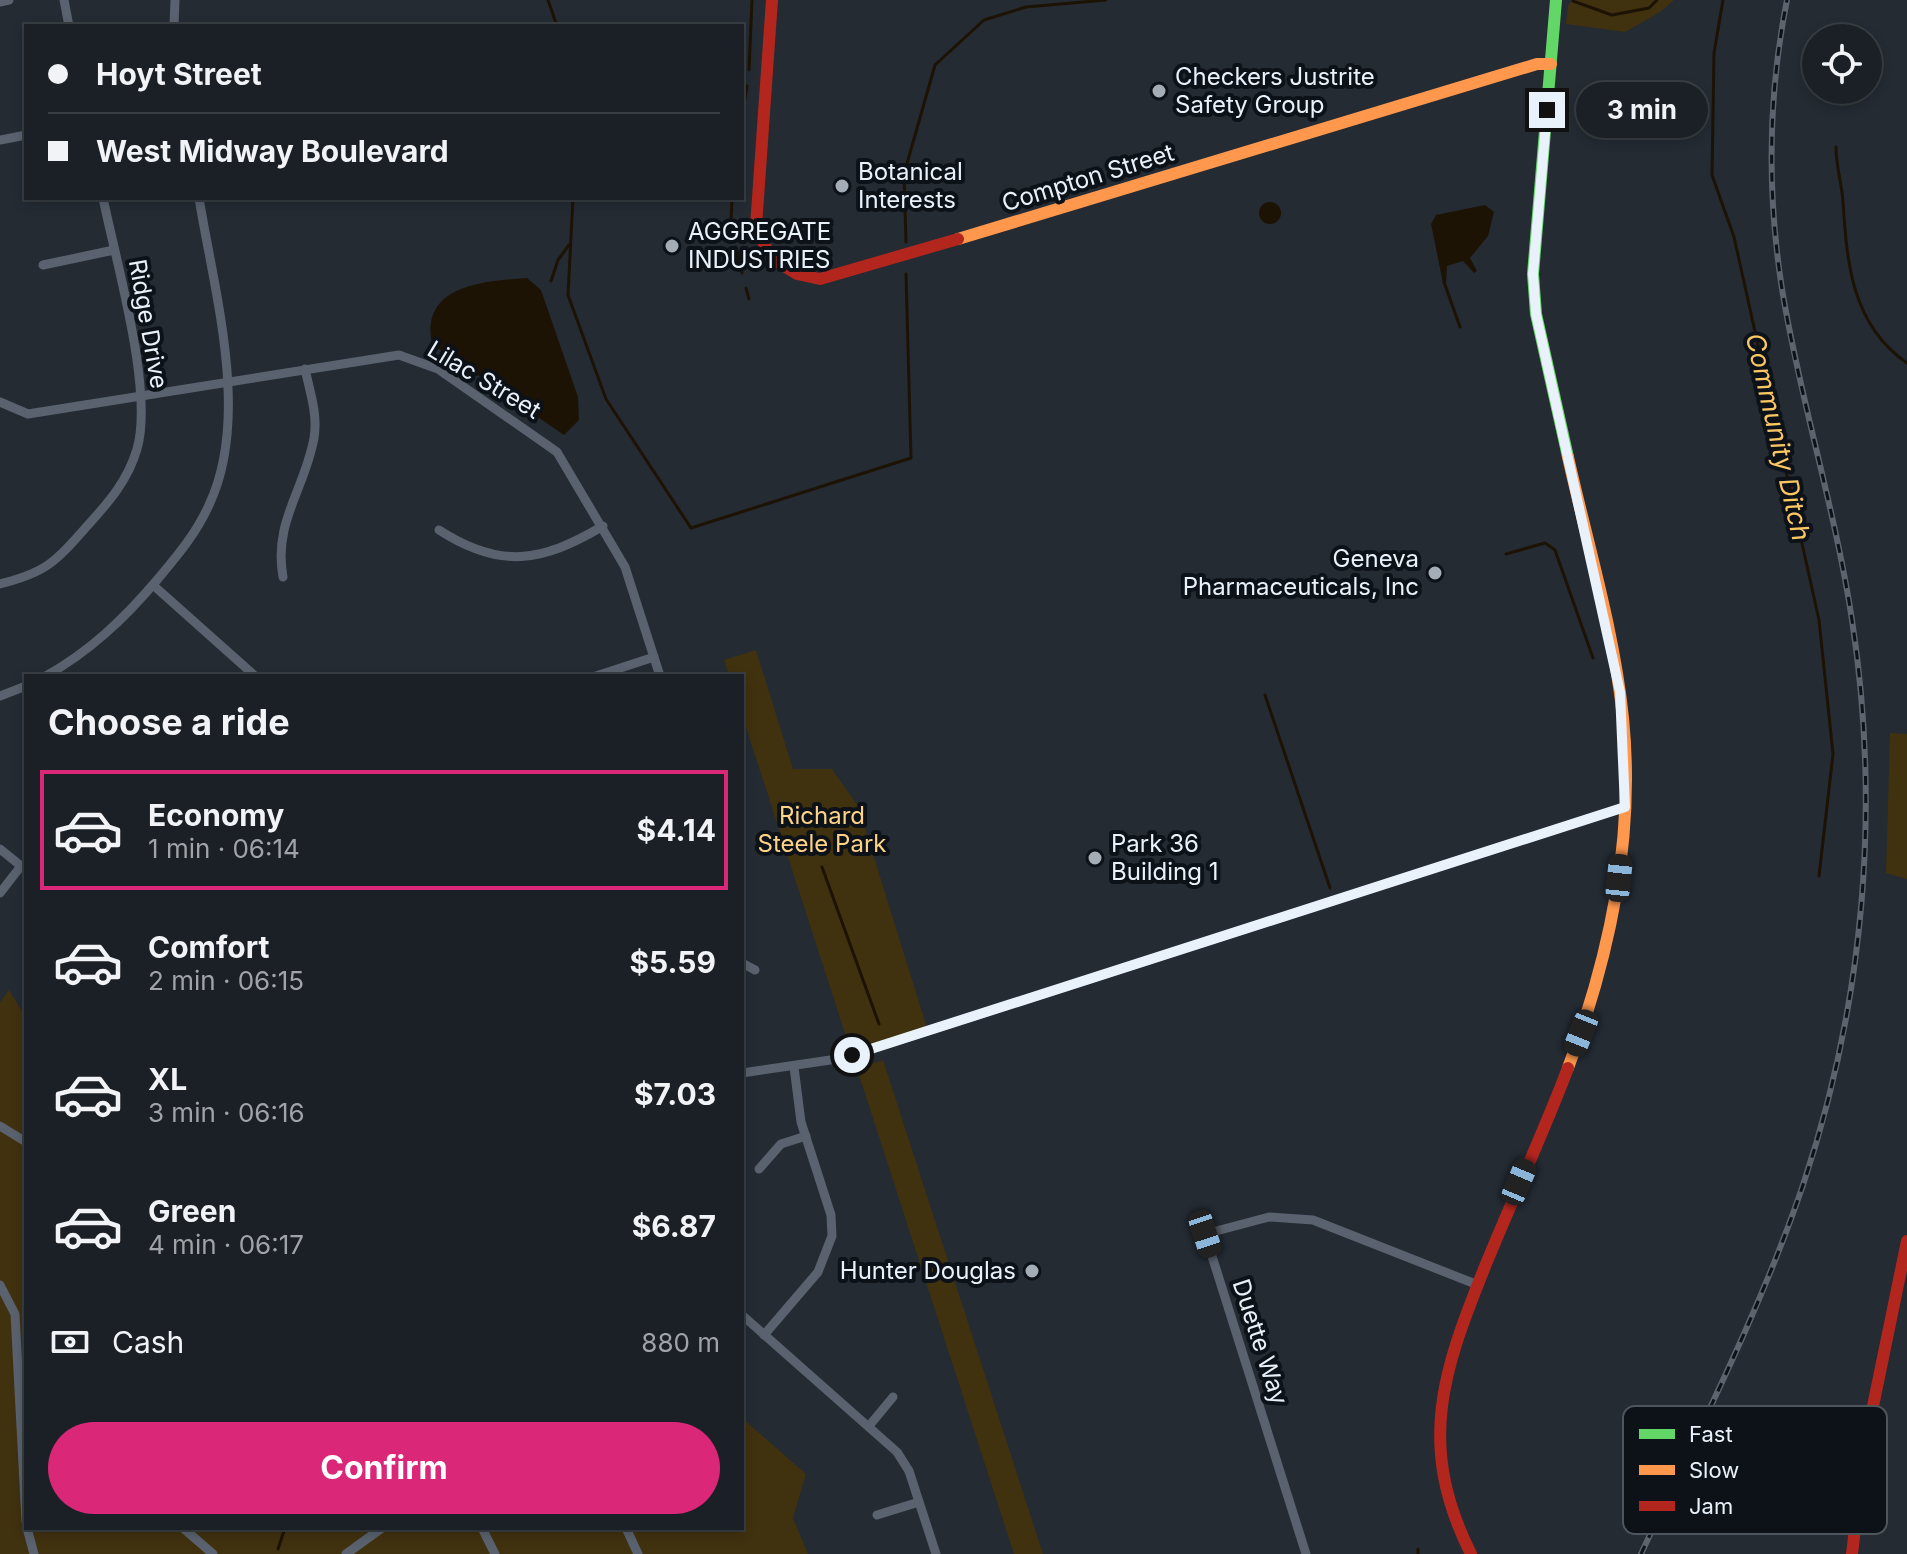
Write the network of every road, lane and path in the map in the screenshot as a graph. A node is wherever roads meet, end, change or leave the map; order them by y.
1 (9, 0) edge
2 (64, 0) edge
3 (175, 0) edge
4 (772, 0) edge
5 (1556, 0) edge
6 (0, 2) edge
7 (69, 24) edge
8 (174, 24) edge
9 (1551, 64) junction
10 (24, 135) edge
11 (0, 140) edge
12 (103, 200) edge
13 (199, 200) edge
14 (114, 250) junction
15 (43, 265) dead end
16 (305, 369) junction
17 (228, 383) junction
18 (141, 394) junction
19 (0, 402) edge
20 (603, 526) junction
21 (439, 530) dead end
22 (283, 577) dead end
23 (0, 584) edge
24 (153, 585) junction
25 (654, 657) junction
26 (49, 674) edge
27 (253, 674) edge
28 (602, 674) edge
29 (659, 674) edge
30 (24, 687) edge
31 (0, 696) edge
32 (1625, 807) junction
33 (0, 849) edge
34 (24, 868) edge
35 (0, 893) edge
36 (744, 964) edge
37 (755, 970) dead end
38 (794, 1067) junction
39 (744, 1073) edge
40 (0, 1126) edge
41 (806, 1136) junction
42 (24, 1141) edge
43 (759, 1169) dead end
44 (1907, 1241) edge
45 (0, 1285) edge
46 (1478, 1285) junction
47 (744, 1317) edge
48 (764, 1335) junction
49 (893, 1397) dead end
50 (1873, 1406) edge
51 (869, 1426) junction
52 (24, 1483) edge
53 (919, 1502) junction
54 (877, 1515) dead end
55 (28, 1530) edge
56 (185, 1530) edge
57 (379, 1530) edge
58 (483, 1530) edge
59 (627, 1530) edge
60 (1854, 1534) edge
61 (349, 1553) edge
62 (34, 1554) edge
63 (213, 1554) edge
64 (495, 1554) edge
65 (638, 1554) edge
66 (936, 1554) edge
67 (1306, 1554) edge
68 (1471, 1554) edge
69 (1852, 1554) edge

1 - 6 street
2 - 7 street
3 - 8 street
4 - 9 street, Compton Street
5 - 9 street
9 - 32 street
10 - 11 street
12 - 14 street, Ridge Drive
13 - 17 street
14 - 15 street
14 - 18 street, Ridge Drive
16 - 17 street, Lilac Street
16 - 20 street, Lilac Street
16 - 22 street
17 - 18 street, Lilac Street
17 - 24 street
18 - 19 street, Lilac Street
18 - 23 street, Ridge Drive
20 - 21 street
20 - 25 street, Lilac Street
24 - 26 street
24 - 27 street
25 - 28 street
25 - 29 street, Lilac Street
30 - 31 street
32 - 38 street
32 - 46 street
33 - 34 street
34 - 35 street
36 - 37 street
38 - 39 street
38 - 41 street
40 - 42 street
41 - 43 street
41 - 48 street
44 - 50 street
45 - 52 street
46 - 67 street, Duette Way
46 - 68 street
47 - 48 street
48 - 51 street
49 - 51 street
51 - 53 street
53 - 54 street
53 - 66 street
55 - 62 street
56 - 63 street
57 - 61 street
58 - 64 street
59 - 65 street
60 - 69 street

